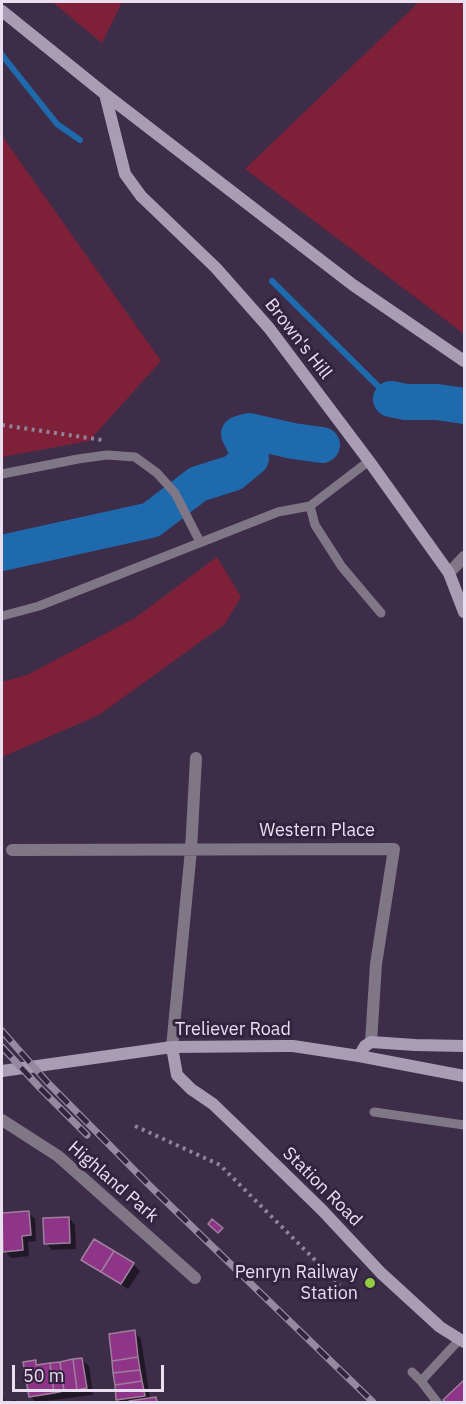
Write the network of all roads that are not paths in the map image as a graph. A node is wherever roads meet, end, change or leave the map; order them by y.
1 (2, 11) edge
2 (105, 94) junction
3 (465, 361) edge
4 (369, 461) junction
5 (2, 474) edge
6 (310, 506) junction
7 (200, 542) junction
8 (465, 557) edge
9 (449, 573) junction
10 (381, 612) dead end
11 (465, 612) edge
12 (2, 615) edge
13 (196, 758) dead end
14 (12, 850) dead end
15 (190, 850) junction
16 (371, 1042) junction
17 (465, 1046) edge
18 (172, 1047) junction
19 (359, 1056) junction
20 (2, 1071) edge
21 (465, 1076) edge
22 (374, 1112) dead end
23 (2, 1120) edge
24 (465, 1125) edge
25 (195, 1278) dead end
26 (462, 1341) edge
27 (412, 1372) dead end
28 (421, 1381) junction
29 (437, 1402) edge

1 - 2 street
2 - 3 street
2 - 4 street, Brown's Hill
4 - 6 lane
4 - 9 street, Brown's Hill
5 - 7 lane
6 - 7 lane
6 - 10 lane
7 - 12 lane
8 - 9 street
9 - 11 street, Brown's Hill
13 - 15 street
14 - 15 street, Western Place
15 - 16 street, Western Place
15 - 18 street
16 - 17 street
16 - 19 street
18 - 19 street, Treliever Road
18 - 20 street, Treliever Road
18 - 26 street, Station Road
19 - 21 street, Treliever Road
22 - 24 lane
23 - 25 street, Highland Park
26 - 28 lane
27 - 28 lane
28 - 29 lane

